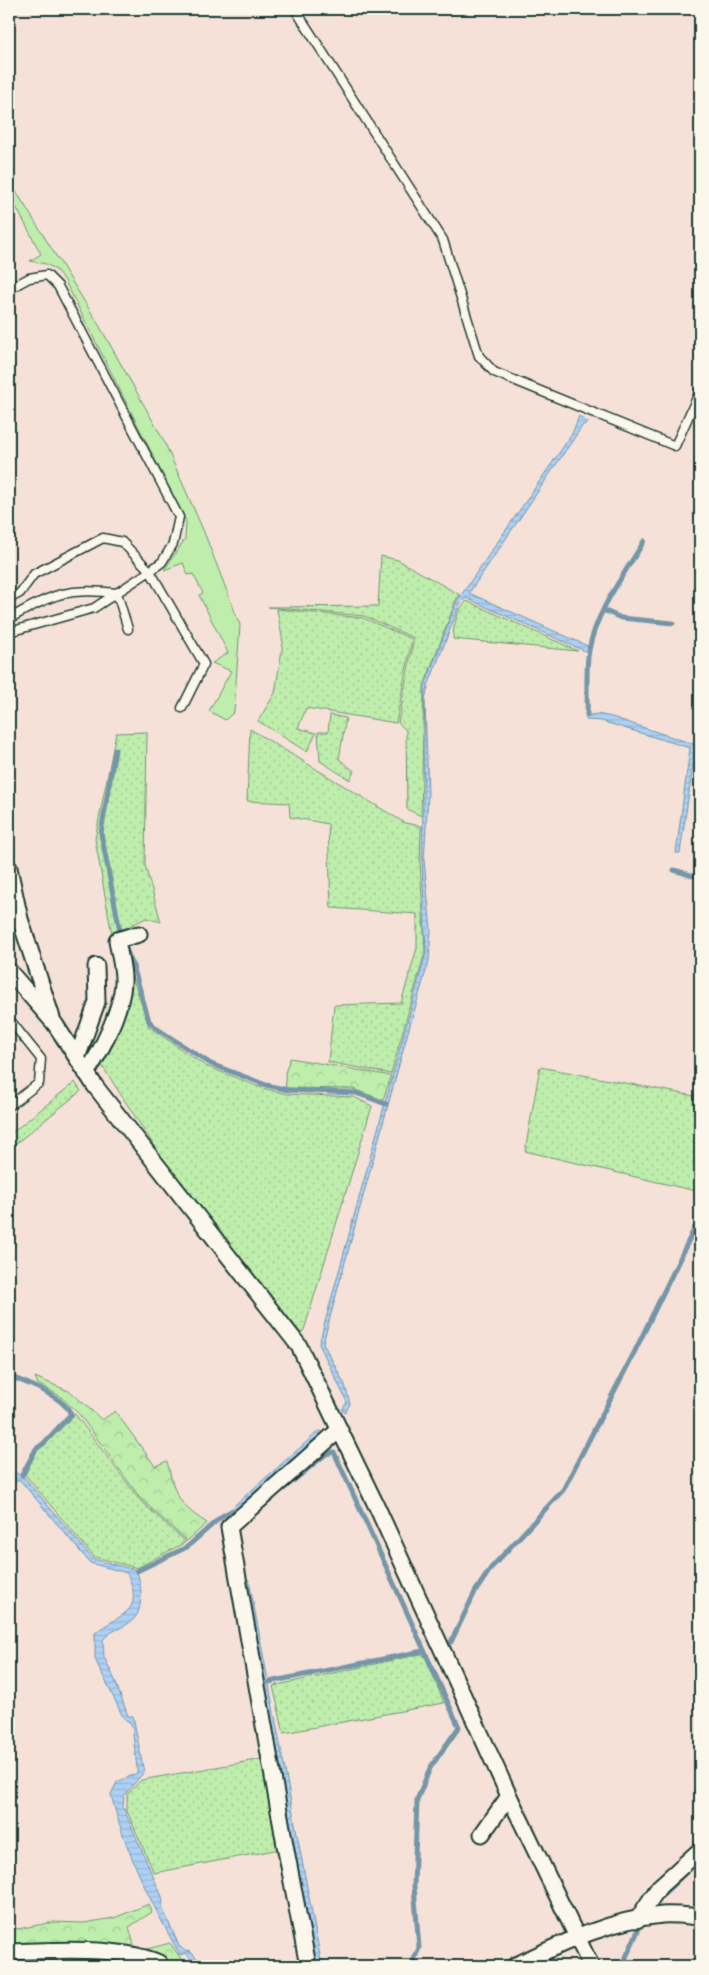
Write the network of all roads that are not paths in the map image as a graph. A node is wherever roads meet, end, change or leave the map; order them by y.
1 (295, 9) edge
2 (9, 289) edge
3 (700, 391) edge
4 (150, 572) junction
5 (117, 593) junction
6 (9, 599) edge
7 (9, 618) edge
8 (128, 629) dead end
9 (9, 632) edge
10 (182, 708) dead end
11 (9, 868) edge
12 (139, 934) dead end
13 (96, 966) dead end
14 (9, 971) edge
15 (9, 1019) edge
16 (54, 1024) junction
17 (76, 1058) junction
18 (86, 1072) junction
19 (9, 1106) edge
20 (339, 1430) junction
21 (509, 1796) junction
22 (482, 1834) dead end
23 (700, 1850) edge
24 (700, 1917) edge
25 (637, 1920) junction
26 (577, 1936) junction
27 (9, 1952) edge
28 (159, 1963) dead end
29 (308, 1966) edge
30 (514, 1966) edge
31 (591, 1966) edge

1 - 3 lane
2 - 4 lane
4 - 5 lane
4 - 6 lane
4 - 10 lane
5 - 7 lane
5 - 8 lane
5 - 9 lane
11 - 16 street
12 - 18 street
13 - 17 street
14 - 16 street
15 - 19 lane
16 - 17 street
17 - 18 street
18 - 20 street
20 - 21 street
20 - 29 street
21 - 22 street
21 - 26 street
23 - 25 street
24 - 25 street
25 - 26 street
26 - 30 street
26 - 31 street
27 - 28 street

